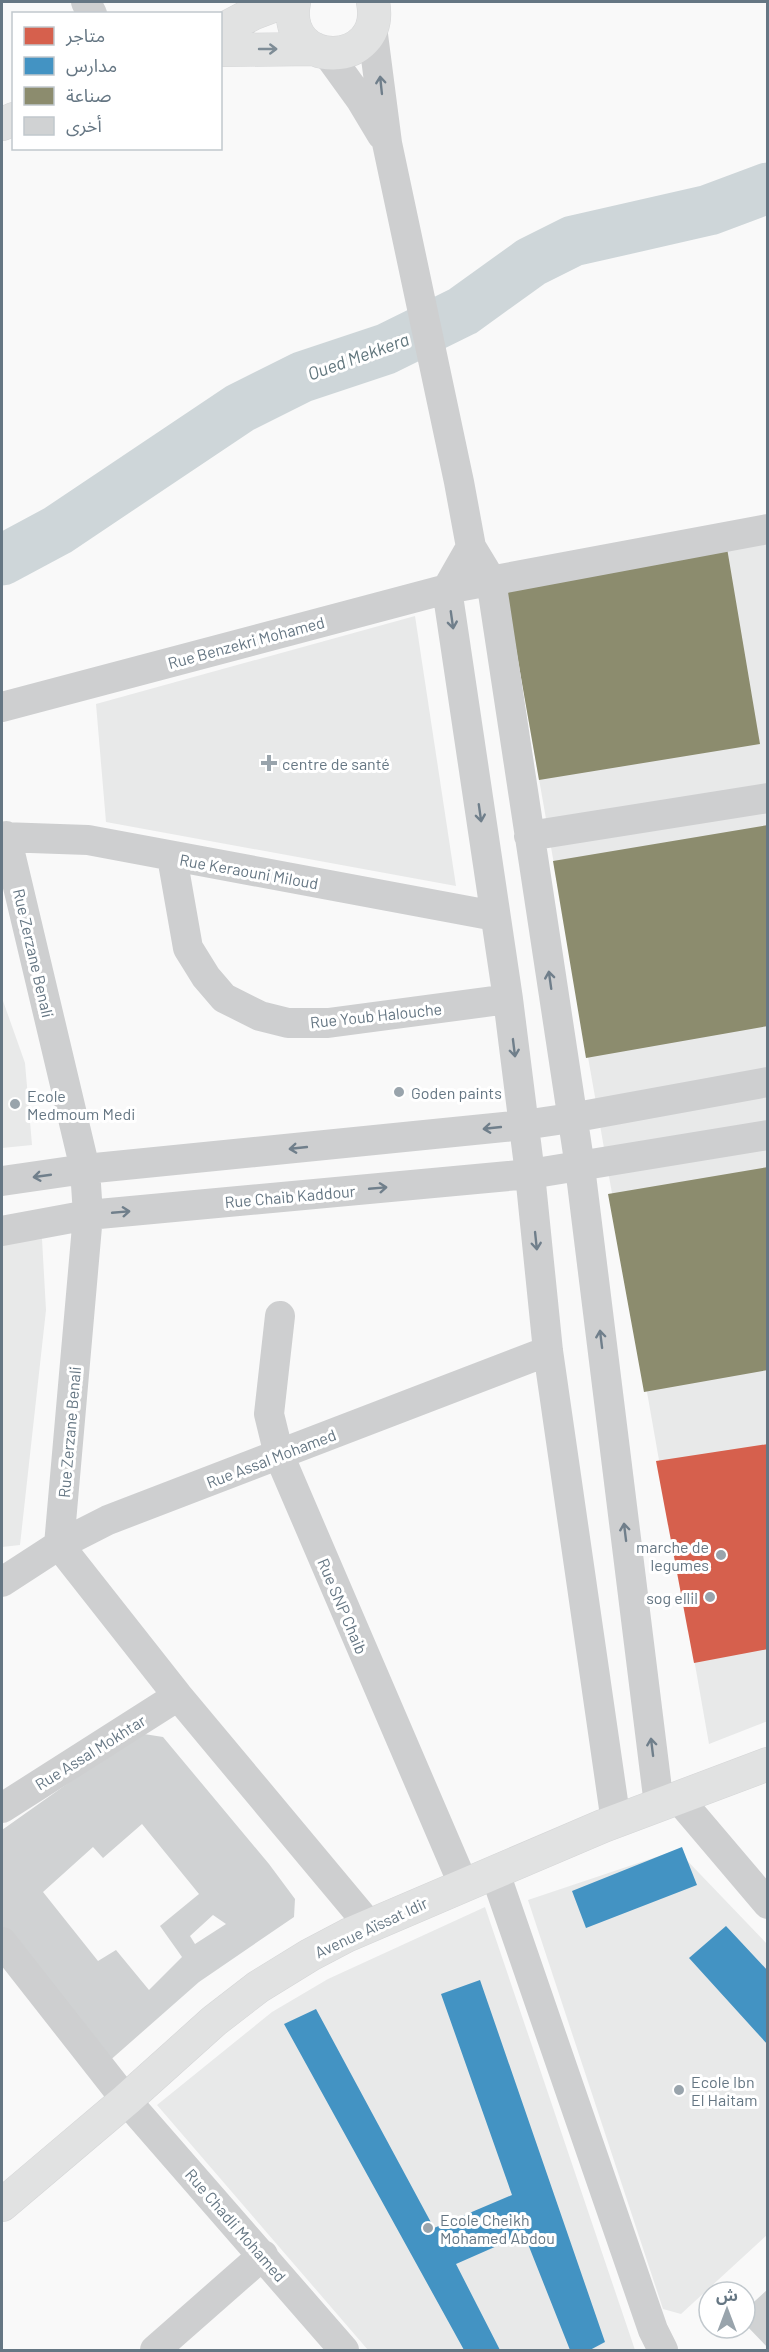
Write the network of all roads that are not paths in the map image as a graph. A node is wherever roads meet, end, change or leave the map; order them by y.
1 (283, 2) edge
2 (294, 2) edge
3 (378, 12) edge
4 (222, 30) edge
5 (222, 50) edge
6 (321, 51) junction
7 (388, 151) junction
8 (768, 529) edge
9 (471, 547) junction
10 (491, 580) junction
11 (447, 589) junction
12 (2, 707) edge
13 (768, 798) edge
14 (529, 836) junction
15 (4, 837) edge
16 (172, 857) junction
17 (495, 916) junction
18 (508, 999) junction
19 (768, 1082) edge
20 (571, 1118) junction
21 (524, 1125) junction
22 (768, 1135) edge
23 (580, 1167) junction
24 (85, 1169) junction
25 (530, 1174) junction
26 (2, 1181) edge
27 (88, 1215) junction
28 (2, 1231) edge
29 (280, 1316) dead end
30 (548, 1352) junction
31 (279, 1455) junction
32 (59, 1545) junction
33 (2, 1582) edge
34 (178, 1696) junction
35 (768, 1764) edge
36 (668, 1801) junction
37 (2, 1808) edge
38 (616, 1822) junction
39 (495, 1872) junction
40 (464, 1886) junction
41 (768, 1904) edge
42 (370, 1926) junction
43 (2, 1942) edge
44 (126, 2100) junction
45 (2, 2205) edge
46 (263, 2255) junction
47 (155, 2350) edge
48 (344, 2350) edge
49 (663, 2350) edge

1 - 4 main road
2 - 6 main road
3 - 6 main road
7 -> 3 street
5 -> 6 main road
6 - 7 street
7 - 9 street
8 - 10 street, Rue Benzekri Mohamed
9 - 10 street
9 - 11 street
10 - 11 street, Rue Benzekri Mohamed
10 - 14 street
11 - 12 street, Rue Benzekri Mohamed
11 -> 17 street
13 - 14 street
20 -> 14 street
15 - 16 street, Rue Keraouni Miloud
15 - 24 street, Rue Zerzane Benali
16 - 17 street, Rue Keraouni Miloud
16 - 18 street, Rue Youb Halouche
17 - 18 street
18 -> 21 street
19 - 20 street
20 - 21 street
20 - 23 street
21 -> 24 street
21 - 25 street
22 - 23 street, Rue Chaib Kaddour
23 - 25 street, Rue Chaib Kaddour
36 -> 23 street
24 -> 26 street
24 - 27 street, Rue Zerzane Benali
27 -> 25 street, Rue Chaib Kaddour
25 -> 30 street
27 - 28 street, Rue Chaib Kaddour
27 - 32 street, Rue Zerzane Benali
29 - 31 street, Rue SNP Chaib
30 - 31 street, Rue Assal Mohamed
30 - 38 street
31 - 32 street, Rue Assal Mohamed
31 - 40 street, Rue SNP Chaib
32 - 33 street, Rue Assal Mohamed
32 - 34 street
34 - 37 street, Rue Assal Mokhtar
34 - 42 street
35 - 36 main road, Avenue Aïssat Idir
36 - 38 main road, Avenue Aïssat Idir
36 - 41 street
38 - 39 main road, Avenue Aïssat Idir
39 - 40 main road, Avenue Aïssat Idir
39 - 49 street
40 - 42 main road, Avenue Aïssat Idir
42 - 44 main road, Avenue Aïssat Idir
43 - 44 street, Rue Chadli Mohamed
44 - 45 main road, Avenue Aïssat Idir
44 - 46 street, Rue Chadli Mohamed
46 - 47 street
46 - 48 street, Rue Chadli Mohamed

